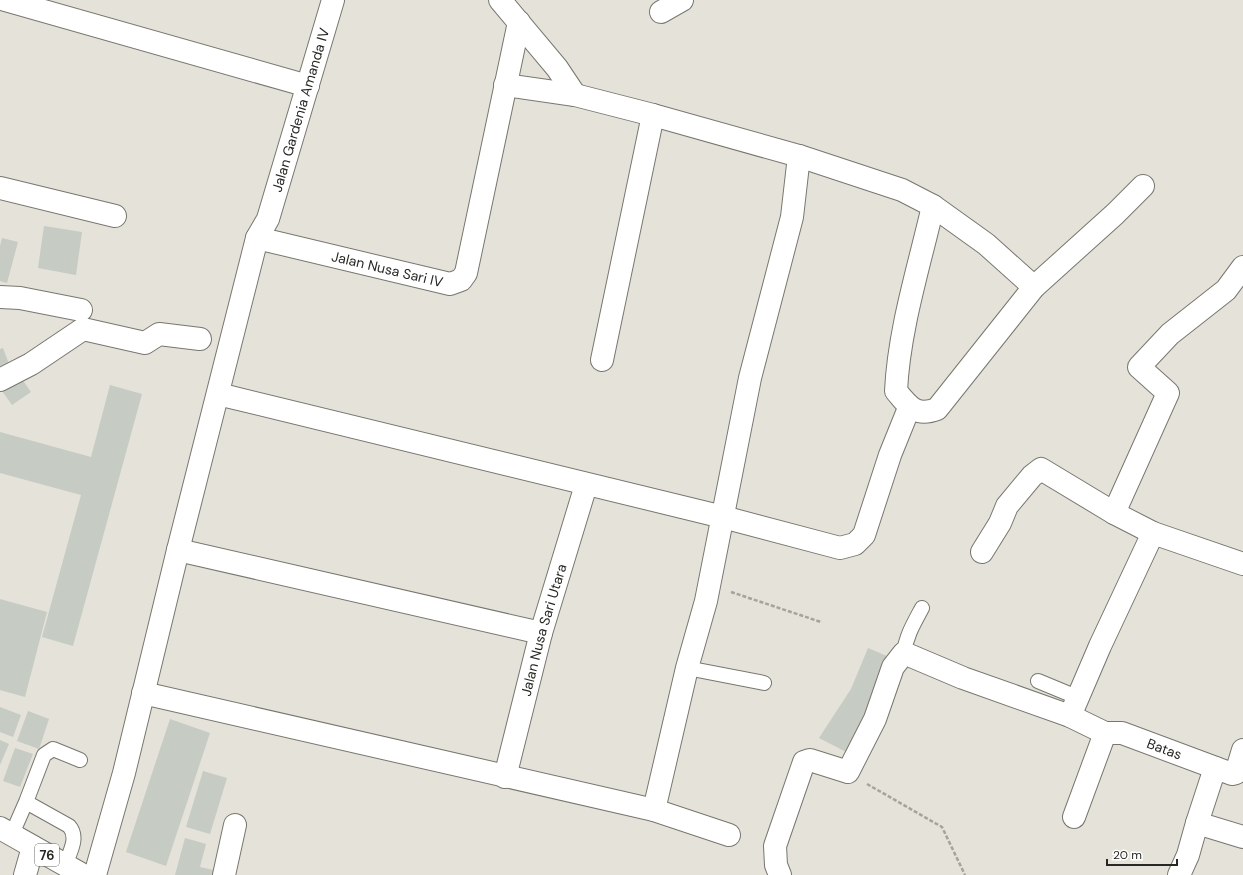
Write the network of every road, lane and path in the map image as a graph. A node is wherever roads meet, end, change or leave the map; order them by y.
1 (5, 0) edge
2 (332, 0) edge
3 (500, 0) edge
4 (682, 0) edge
5 (661, 12) dead end
6 (519, 22) junction
7 (505, 85) junction
8 (308, 86) junction
9 (575, 95) junction
10 (653, 115) junction
11 (800, 156) junction
12 (1143, 186) dead end
13 (0, 188) edge
14 (933, 206) junction
15 (115, 216) dead end
16 (257, 238) junction
17 (1243, 267) edge
18 (1034, 287) junction
19 (0, 297) edge
20 (81, 310) dead end
21 (200, 339) dead end
22 (602, 360) dead end
23 (0, 380) edge
24 (218, 394) junction
25 (909, 408) junction
26 (586, 485) junction
27 (1114, 513) junction
28 (723, 517) junction
29 (1153, 533) junction
30 (178, 550) junction
31 (982, 552) dead end
32 (1243, 564) edge
33 (710, 584) junction
34 (922, 608) dead end
35 (820, 622) dead end
36 (541, 633) junction
37 (904, 653) junction
38 (687, 668) junction
39 (1038, 681) dead end
40 (764, 683) dead end
41 (143, 693) junction
42 (1075, 707) junction
43 (1105, 733) junction
44 (1243, 750) edge
45 (80, 760) dead end
46 (1215, 768) junction
47 (848, 772) junction
48 (505, 777) junction
49 (26, 802) junction
50 (654, 810) junction
51 (1074, 817) dead end
52 (1197, 822) junction
53 (235, 825) dead end
54 (6, 831) edge
55 (728, 835) dead end
56 (1243, 837) edge
57 (33, 847) junction
58 (74, 870) edge
59 (25, 875) edge
60 (95, 875) edge
61 (224, 875) edge
62 (780, 875) edge
63 (965, 875) edge
64 (1179, 875) edge

1 - 8 street
2 - 8 street, Jalan Gardenia Amanda IV
3 - 6 street
4 - 5 street
6 - 7 street, Jalan Nusa Sari IV
6 - 9 street
7 - 9 street
7 - 16 street, Jalan Nusa Sari IV
8 - 16 street, Jalan Gardenia Amanda IV
9 - 10 street
10 - 11 street
10 - 22 street
11 - 14 street
11 - 28 street
12 - 18 street
13 - 15 street
14 - 18 street
14 - 25 street
16 - 24 street, Jalan Gardenia Amanda IV
17 - 27 street
18 - 25 street
19 - 20 street
21 - 23 street
24 - 26 street
24 - 30 street, Jalan Gardenia Amanda IV
25 - 28 street
26 - 28 street
26 - 36 street, Jalan Nusa Sari Utara
27 - 29 street
27 - 31 street
28 - 33 street
29 - 32 street
29 - 42 street
30 - 36 street
30 - 41 street, Jalan Gardenia Amanda IV
33 - 35 path
33 - 38 street
34 - 37 lane
36 - 48 street, Jalan Nusa Sari Utara
37 - 42 street, Batas
37 - 47 street
38 - 40 lane
38 - 50 street
39 - 42 lane
41 - 48 street
41 - 60 street, Jalan Gardenia Amanda IV
42 - 43 street, Batas
43 - 46 street, Batas
43 - 51 street
44 - 46 street, Batas
45 - 49 lane
46 - 52 street
47 - 62 street
47 - 63 path
48 - 50 street
49 - 54 lane
49 - 58 lane
50 - 55 street
52 - 56 street
52 - 64 street
53 - 61 street
54 - 57 street, 76
57 - 58 street, 76
57 - 59 street

